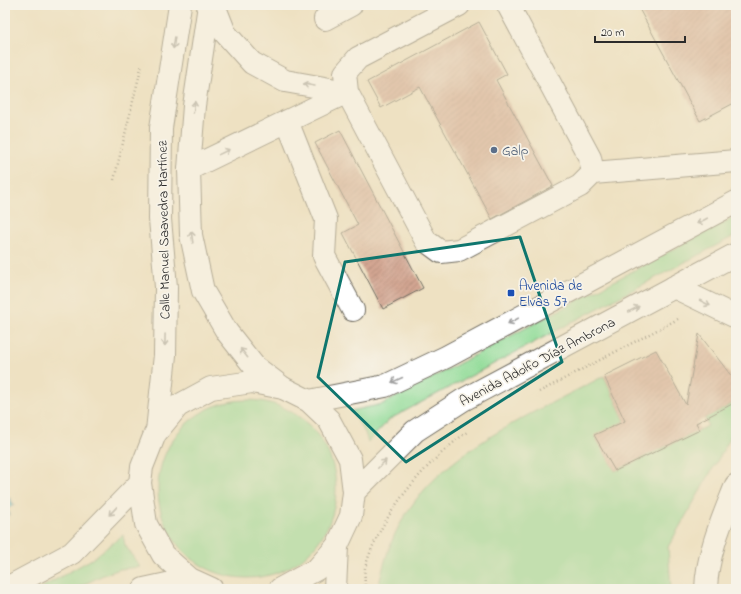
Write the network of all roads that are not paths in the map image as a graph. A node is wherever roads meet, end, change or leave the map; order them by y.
1 (180, 5) edge
2 (209, 5) edge
3 (214, 5) edge
4 (351, 5) edge
5 (459, 5) edge
6 (508, 5) edge
7 (325, 19) dead end
8 (347, 92) junction
9 (287, 121) junction
10 (736, 161) edge
11 (189, 169) junction
12 (593, 173) junction
13 (736, 202) edge
14 (736, 254) edge
15 (674, 287) junction
16 (353, 310) dead end
17 (736, 317) edge
18 (283, 388) junction
19 (309, 401) junction
20 (157, 431) junction
21 (140, 483) junction
22 (736, 485) edge
23 (354, 492) junction
24 (338, 546) junction
25 (190, 580) junction
26 (5, 589) edge
27 (144, 589) edge
28 (212, 589) edge
29 (280, 589) edge
30 (335, 589) edge
31 (706, 589) edge

1 -> 20 main road, Calle Manuel Saavedra Martínez
11 -> 2 main road, Calle Manuel Saavedra Martínez
8 -> 3 main road
4 - 7 main road
5 - 8 main road
6 - 12 main road
8 - 9 main road
8 - 12 main road
11 -> 9 main road
9 - 16 main road
10 - 12 main road
18 -> 11 main road, Calle Manuel Saavedra Martínez
13 -> 19 main road
14 - 15 main road, Avenida Adolfo Díaz Ambrona
15 -> 17 main road
23 -> 15 main road, Avenida Adolfo Díaz Ambrona
18 - 19 main road
18 - 20 main road
19 - 23 main road
20 - 21 main road
21 - 25 main road
21 -> 26 main road
22 - 31 main road
23 - 24 main road
24 - 29 main road
24 - 30 main road
25 - 27 main road
25 - 28 main road

